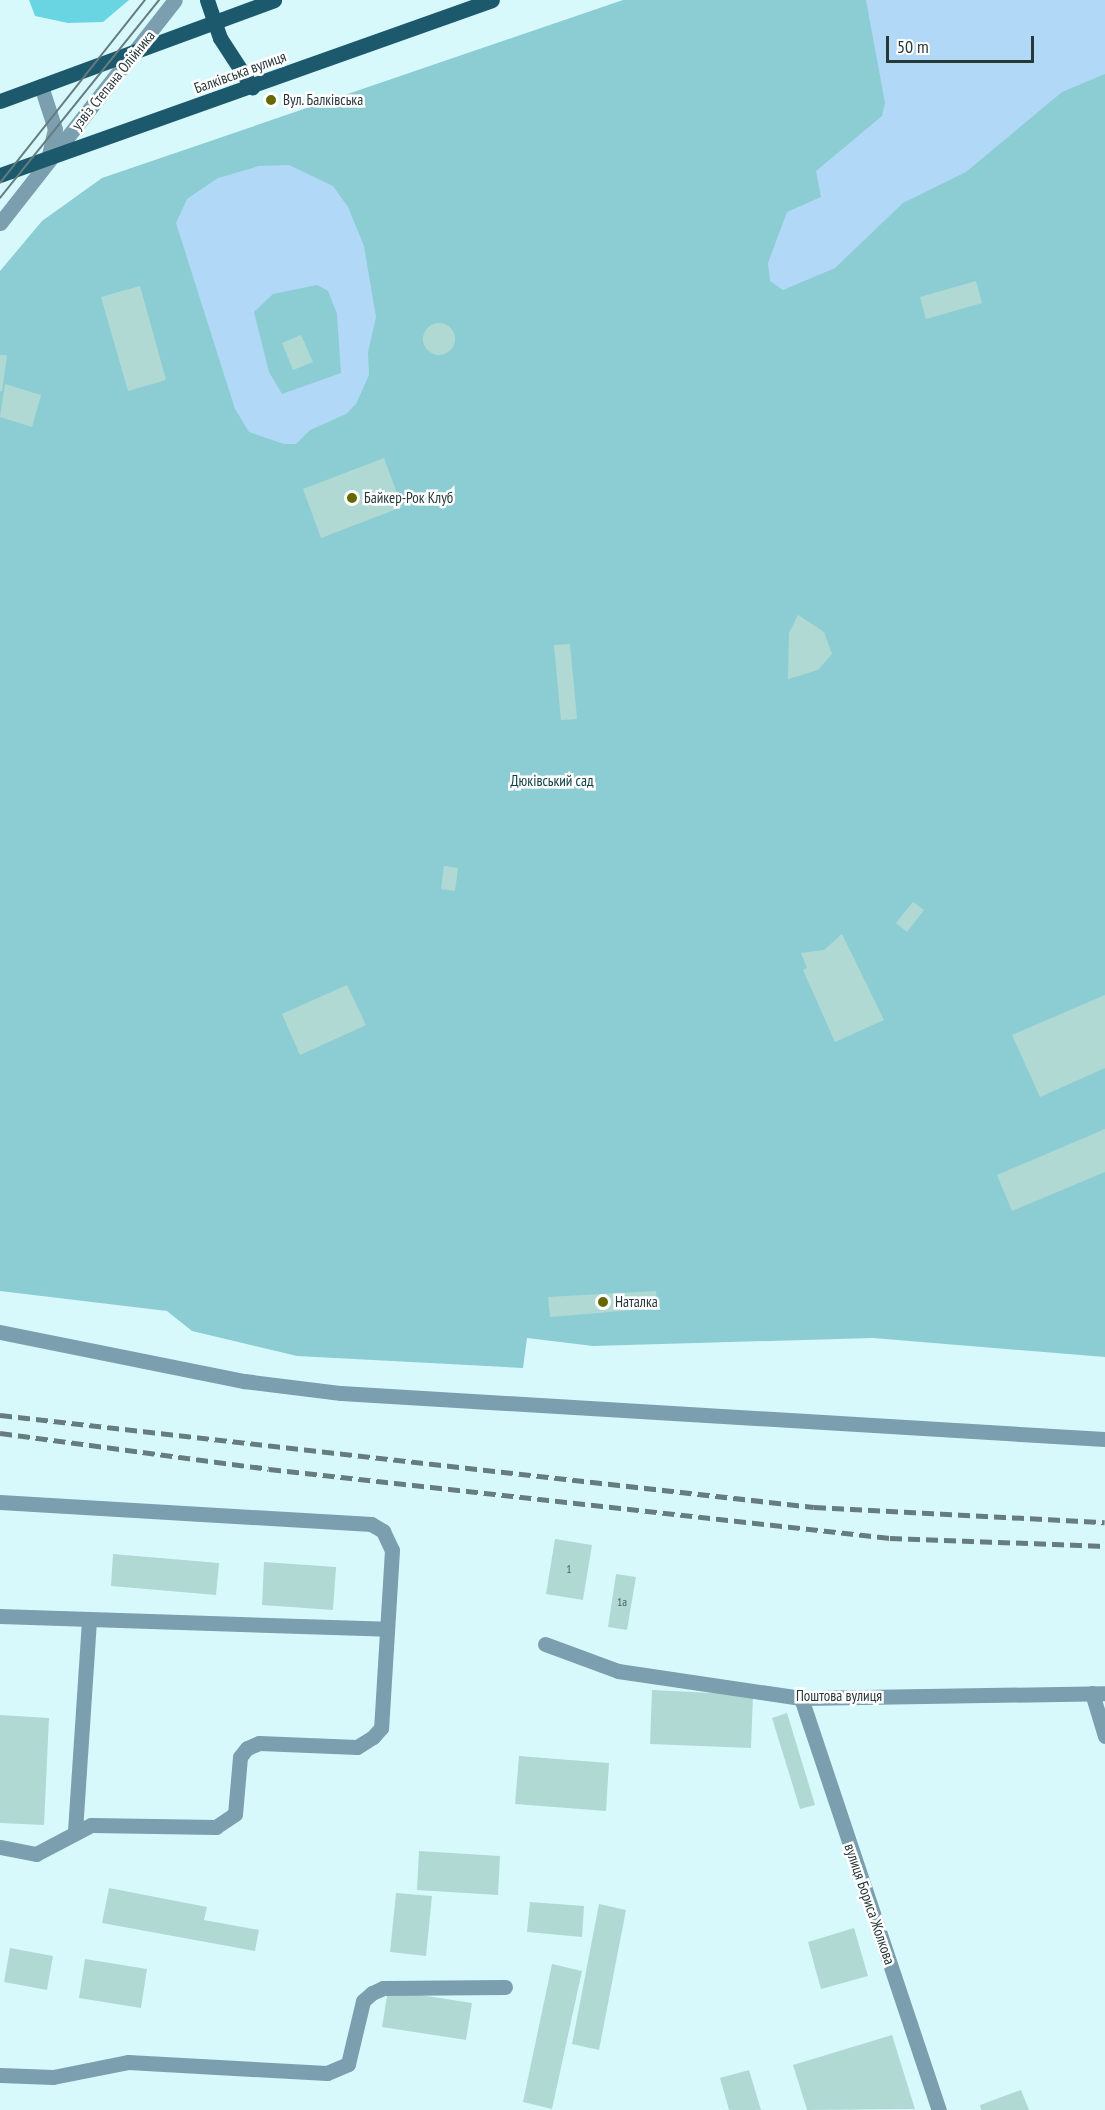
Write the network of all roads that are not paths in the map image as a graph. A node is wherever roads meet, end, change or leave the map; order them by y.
1 (175, 0) edge
2 (207, 0) edge
3 (274, 0) edge
4 (492, 0) edge
5 (213, 21) junction
6 (142, 47) junction
7 (41, 86) junction
8 (252, 87) junction
9 (0, 101) edge
10 (48, 159) junction
11 (0, 175) edge
12 (0, 223) edge
13 (0, 1332) edge
14 (1105, 1439) edge
15 (0, 1502) edge
16 (0, 1616) edge
17 (89, 1620) junction
18 (387, 1629) junction
19 (545, 1644) dead end
20 (1099, 1693) edge
21 (801, 1698) junction
22 (1105, 1736) edge
23 (75, 1831) junction
24 (0, 1847) edge
25 (505, 1987) dead end
26 (0, 2075) edge
27 (939, 2110) edge

1 - 6 street, узвіз Степана Олійника
2 - 5 main road
3 - 5 main road
4 - 8 main road, Балківська вулиця
5 - 6 main road
5 - 8 main road
6 - 7 main road
6 - 10 street, узвіз Степана Олійника
7 - 9 main road
7 - 10 street
8 - 10 main road, Балківська вулиця
10 - 11 main road, Балківська вулиця
10 - 12 street, узвіз Степана Олійника
13 - 14 street
15 - 18 street
16 - 17 street
17 - 18 street
17 - 23 street
18 - 23 street
19 - 21 street, Поштова вулиця
20 - 21 street, Поштова вулиця
20 - 22 street
21 - 27 street, вулиця Бориса Жолкова
23 - 24 street
25 - 26 street

